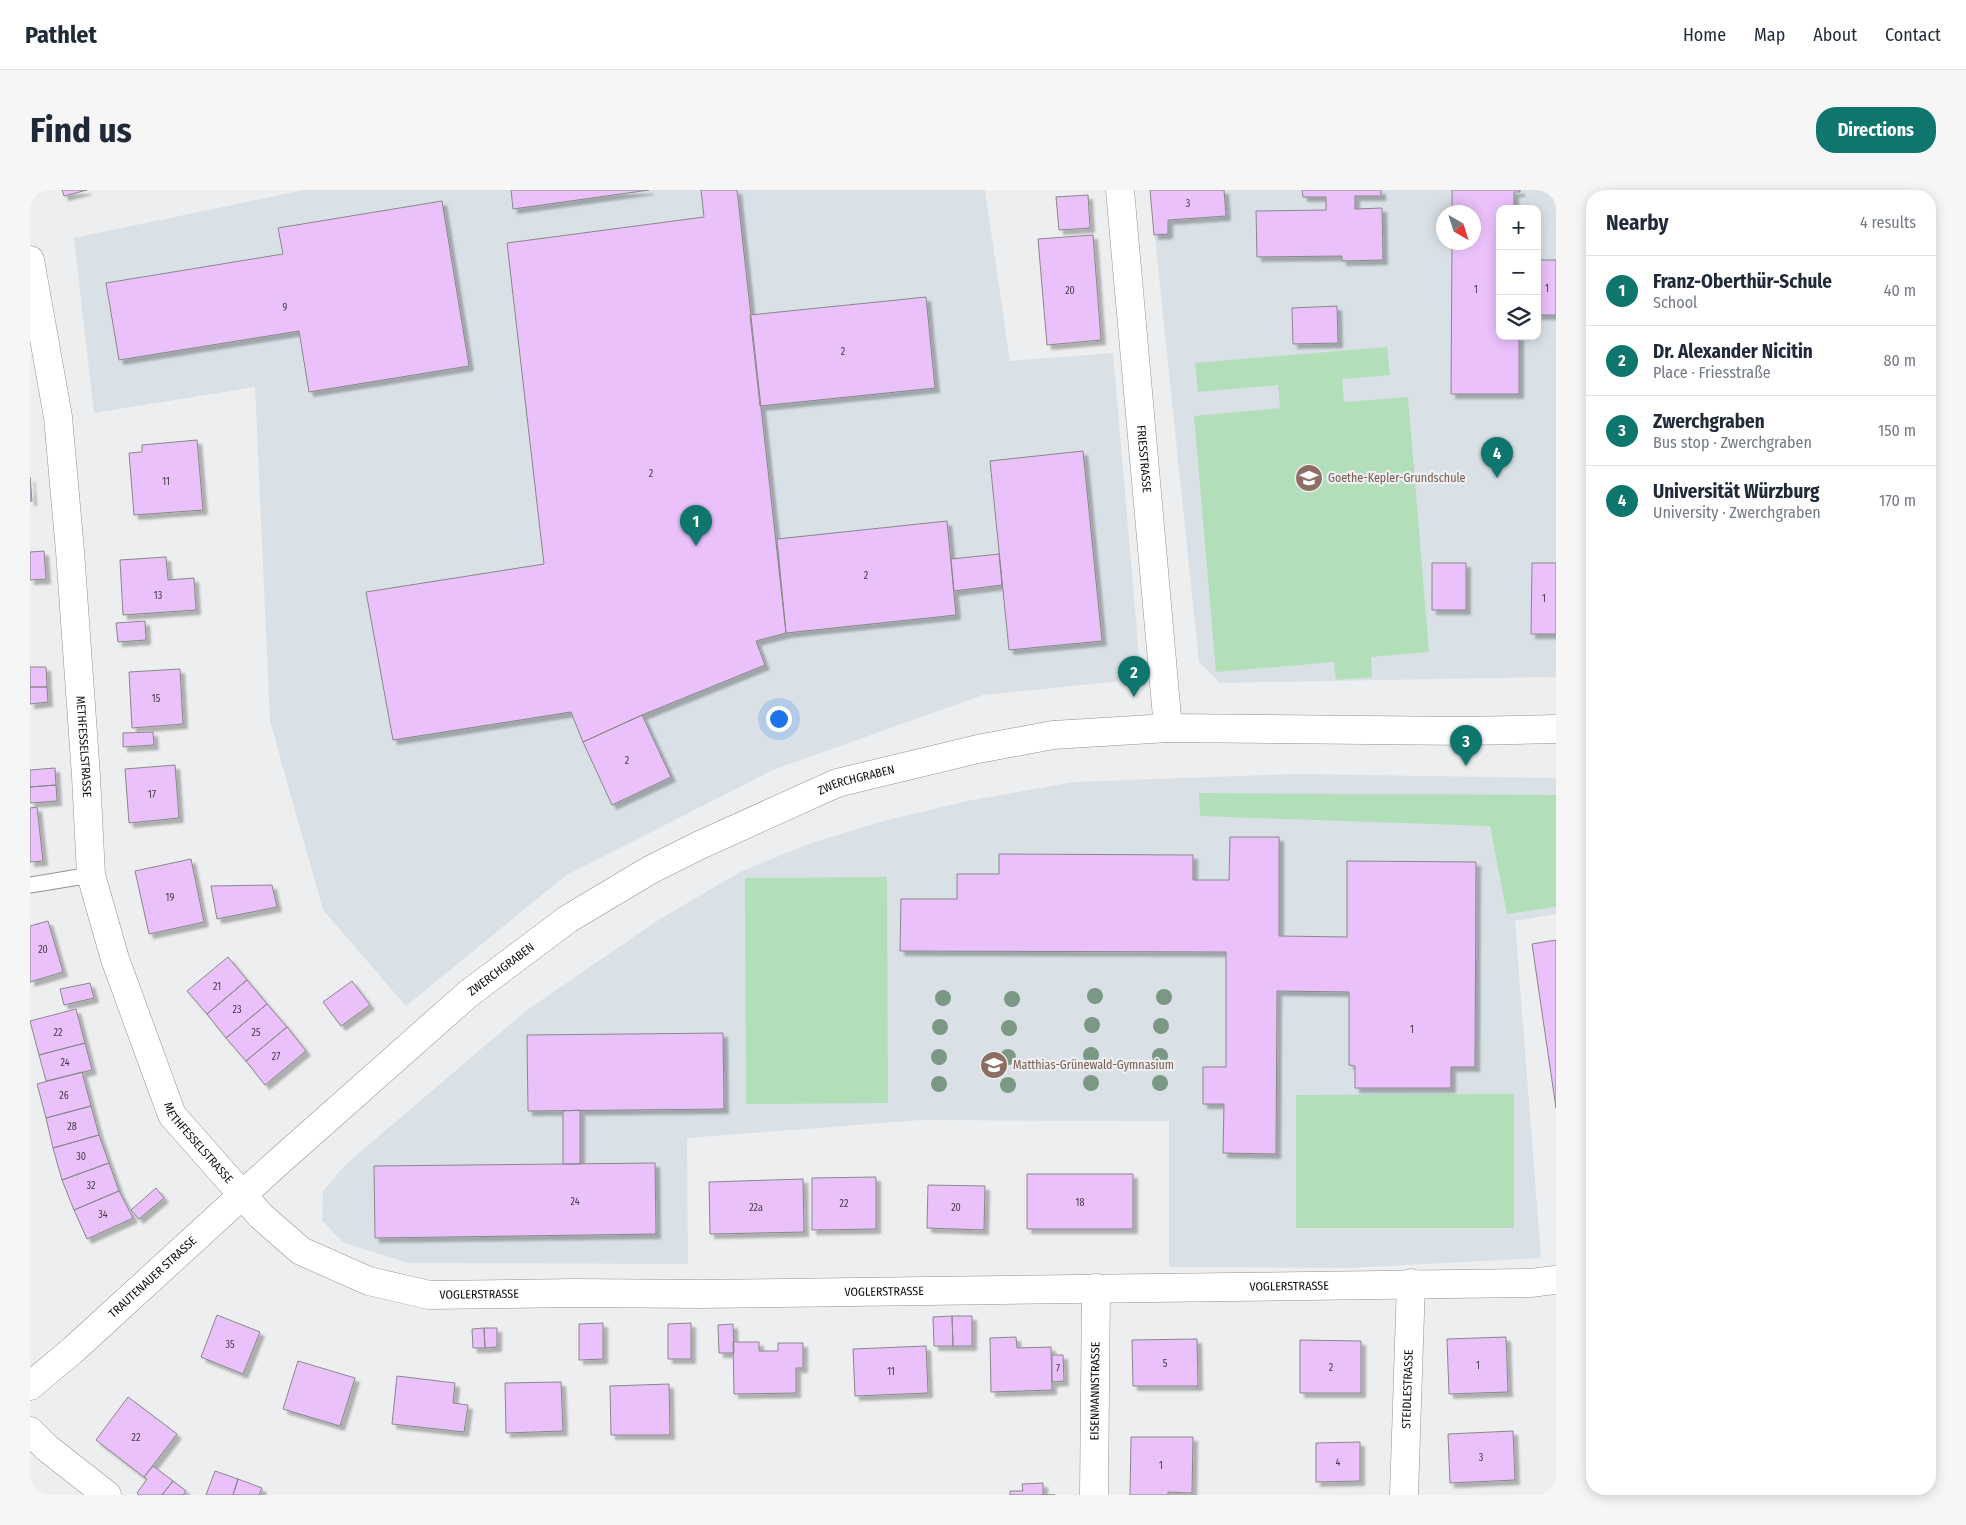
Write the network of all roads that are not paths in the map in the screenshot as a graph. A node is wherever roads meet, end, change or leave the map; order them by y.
1 (1120, 190) edge
2 (30, 260) edge
3 (1168, 728) junction
4 (1556, 729) edge
5 (91, 875) junction
6 (30, 885) edge
7 (274, 1166) joint
8 (242, 1196) junction
9 (1556, 1280) edge
10 (1411, 1283) junction
11 (1096, 1288) junction
12 (30, 1386) edge
13 (30, 1431) edge
14 (107, 1495) edge
15 (1094, 1495) edge
16 (1404, 1495) edge

1 - 3 street, FRIESSTRASSE
2 - 5 street, METHFESSELSTRASSE
3 - 4 street, ZWERCHGRABEN
3 - 7 street, ZWERCHGRABEN
5 - 6 lane
5 - 8 street, METHFESSELSTRASSE
7 - 8 street, TRAUTENAUER STRASSE
8 - 11 street, VOGLERSTRASSE
8 - 12 street, TRAUTENAUER STRASSE
9 - 10 street, VOGLERSTRASSE
10 - 11 street, VOGLERSTRASSE
10 - 16 street, STEIDLESTRASSE
11 - 15 street, EISENMANNSTRASSE
13 - 14 street

